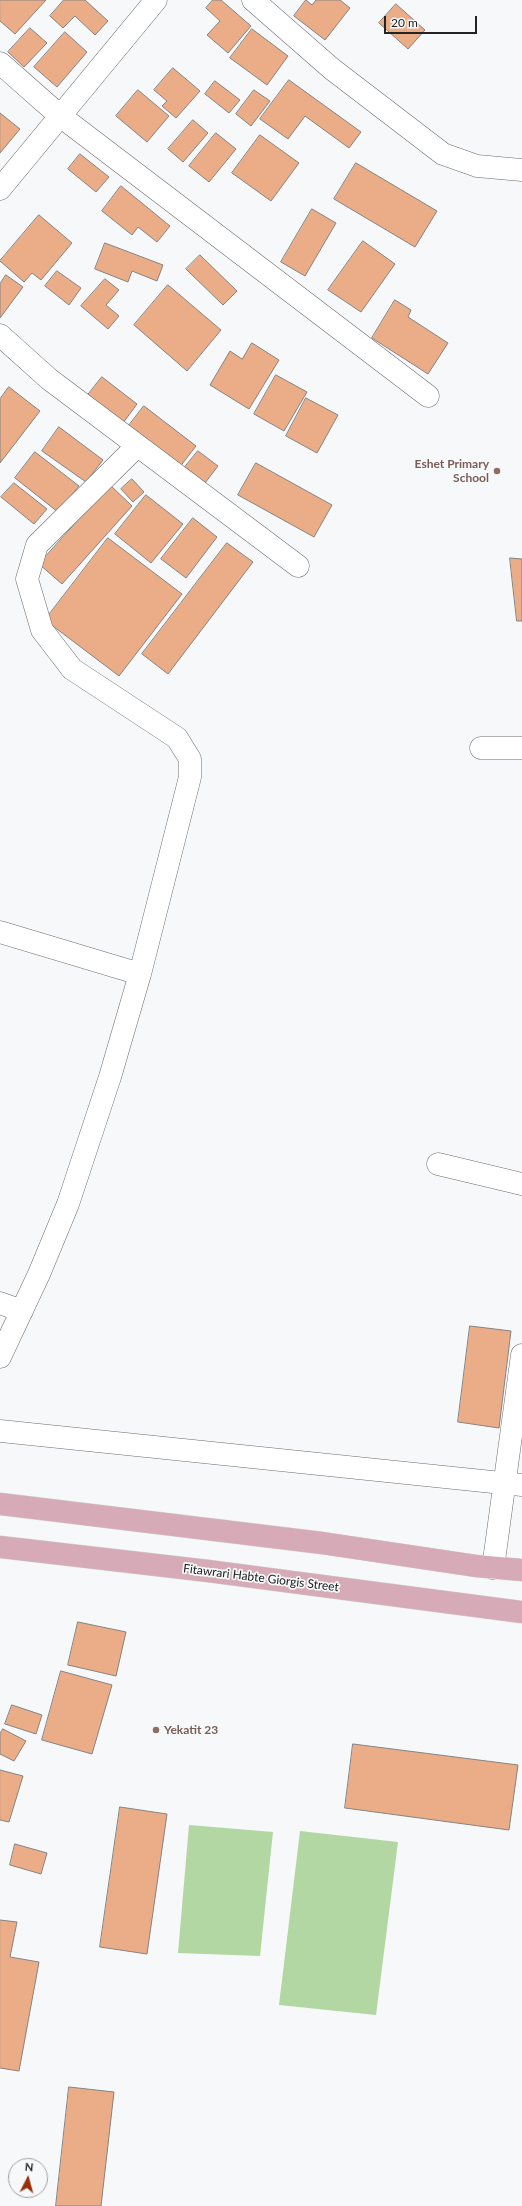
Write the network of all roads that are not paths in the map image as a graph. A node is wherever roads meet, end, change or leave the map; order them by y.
1 (156, 0) edge
2 (253, 0) edge
3 (0, 64) edge
4 (59, 115) junction
5 (522, 170) edge
6 (0, 189) edge
7 (0, 335) edge
8 (428, 396) dead end
9 (137, 446) junction
10 (298, 566) dead end
11 (481, 748) dead end
12 (522, 748) edge
13 (0, 932) edge
14 (140, 974) junction
15 (438, 1164) dead end
16 (522, 1184) edge
17 (0, 1303) edge
18 (22, 1311) junction
19 (522, 1355) edge
20 (0, 1357) edge
21 (0, 1431) edge
22 (513, 1484) edge
23 (0, 1504) edge
24 (0, 1546) edge
25 (493, 1568) junction
26 (522, 1570) edge
27 (522, 1612) edge

1 - 4 street
2 - 5 street
3 - 4 street
4 - 6 street
4 - 8 street
7 - 9 street
9 - 10 street
9 - 14 street
11 - 12 street
13 - 14 street
14 - 18 street
15 - 16 street
17 - 18 street
18 - 20 street
19 - 22 street
21 - 22 street
22 - 25 street
23 - 25 main road
24 - 27 main road, Fitawrari Habte Giorgis Street
25 - 26 main road

